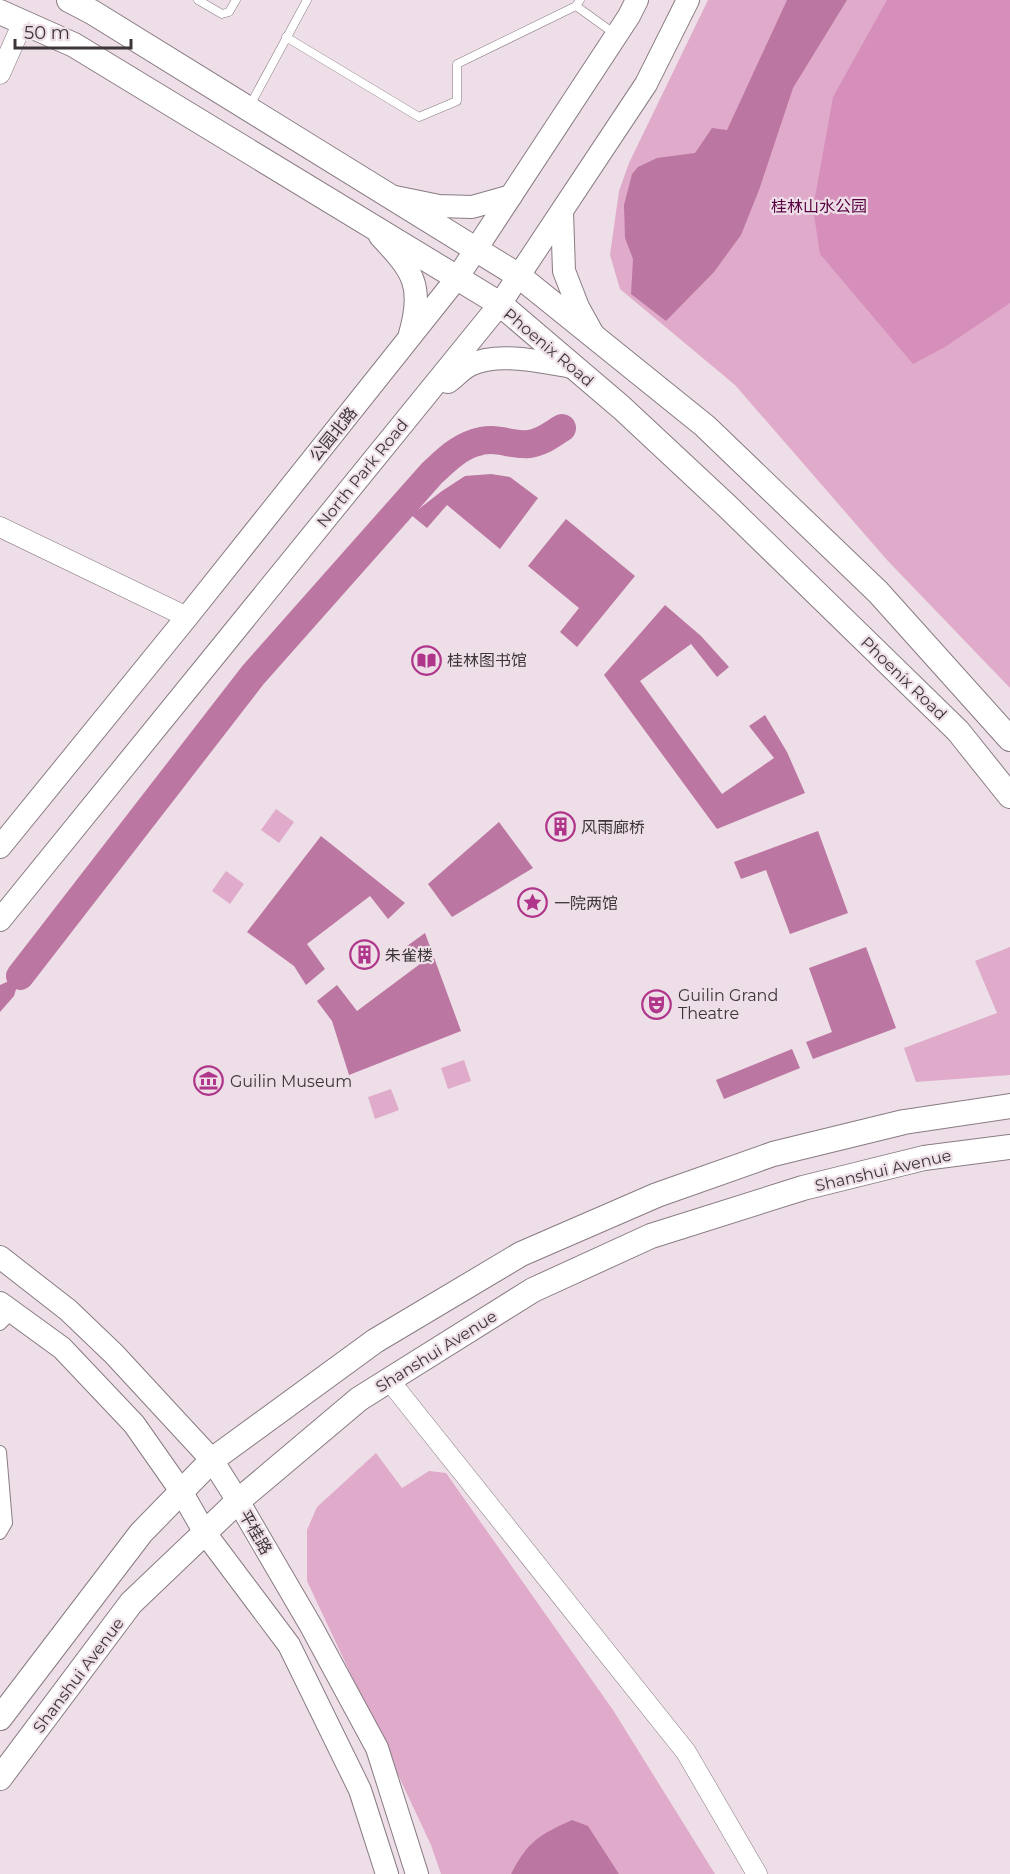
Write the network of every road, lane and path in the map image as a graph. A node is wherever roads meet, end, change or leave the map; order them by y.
1 (69, 0) edge
2 (198, 0) edge
3 (236, 0) edge
4 (307, 0) edge
5 (637, 0) edge
6 (688, 0) edge
7 (578, 3) edge
8 (11, 17) edge
9 (617, 34) junction
10 (286, 38) junction
11 (0, 42) edge
12 (0, 74) edge
13 (248, 109) junction
14 (390, 196) junction
15 (511, 196) junction
16 (562, 212) junction
17 (371, 226) junction
18 (476, 250) junction
19 (519, 276) junction
20 (457, 278) junction
21 (500, 304) junction
22 (596, 338) junction
23 (408, 339) junction
24 (573, 367) junction
25 (418, 405) junction
26 (0, 527) edge
27 (0, 539) edge
28 (184, 620) junction
29 (1010, 739) edge
30 (1010, 796) edge
31 (0, 847) edge
32 (0, 920) edge
33 (1010, 1106) edge
34 (1010, 1147) edge
35 (0, 1257) edge
36 (4, 1313) edge
37 (389, 1380) junction
38 (0, 1452) edge
39 (212, 1460) junction
40 (181, 1491) junction
41 (238, 1501) junction
42 (0, 1533) edge
43 (205, 1533) junction
44 (0, 1718) edge
45 (0, 1778) edge
46 (387, 1874) edge
47 (417, 1874) edge
48 (757, 1874) edge

1 - 13 main road
2 - 3 lane
4 - 10 lane
5 - 9 main road, 公园北路
6 - 16 main road, North Park Road
7 - 9 lane
7 - 10 lane
8 - 11 street
8 - 12 street
8 - 17 main road, Phoenix Road
9 - 15 main road, 公园北路
10 - 13 lane
13 - 14 main road
14 - 15 main road
14 - 18 main road
15 - 18 main road, 公园北路
16 - 19 main road, North Park Road
16 - 22 main road
17 - 20 main road, Phoenix Road
17 - 23 main road
18 - 19 main road
18 - 20 main road, 公园北路
19 - 21 main road, North Park Road
19 - 22 main road
20 - 21 main road, Phoenix Road
20 - 23 main road, 公园北路
21 - 24 main road, Phoenix Road
21 - 25 main road, North Park Road
22 - 29 main road
23 - 28 main road, 公园北路
24 - 25 main road
24 - 30 main road, Phoenix Road
25 - 32 main road, North Park Road
26 - 28 street
27 - 28 street
28 - 31 main road, 公园北路
33 - 39 main road
34 - 37 main road, Shanshui Avenue
35 - 39 main road, 平桂路
36 - 40 main road
37 - 41 main road, Shanshui Avenue
37 - 48 street
38 - 42 street
39 - 40 main road
39 - 41 main road, 平桂路
40 - 43 main road
40 - 44 main road
41 - 43 main road, Shanshui Avenue
41 - 47 main road, 平桂路
43 - 45 main road, Shanshui Avenue
43 - 46 main road

